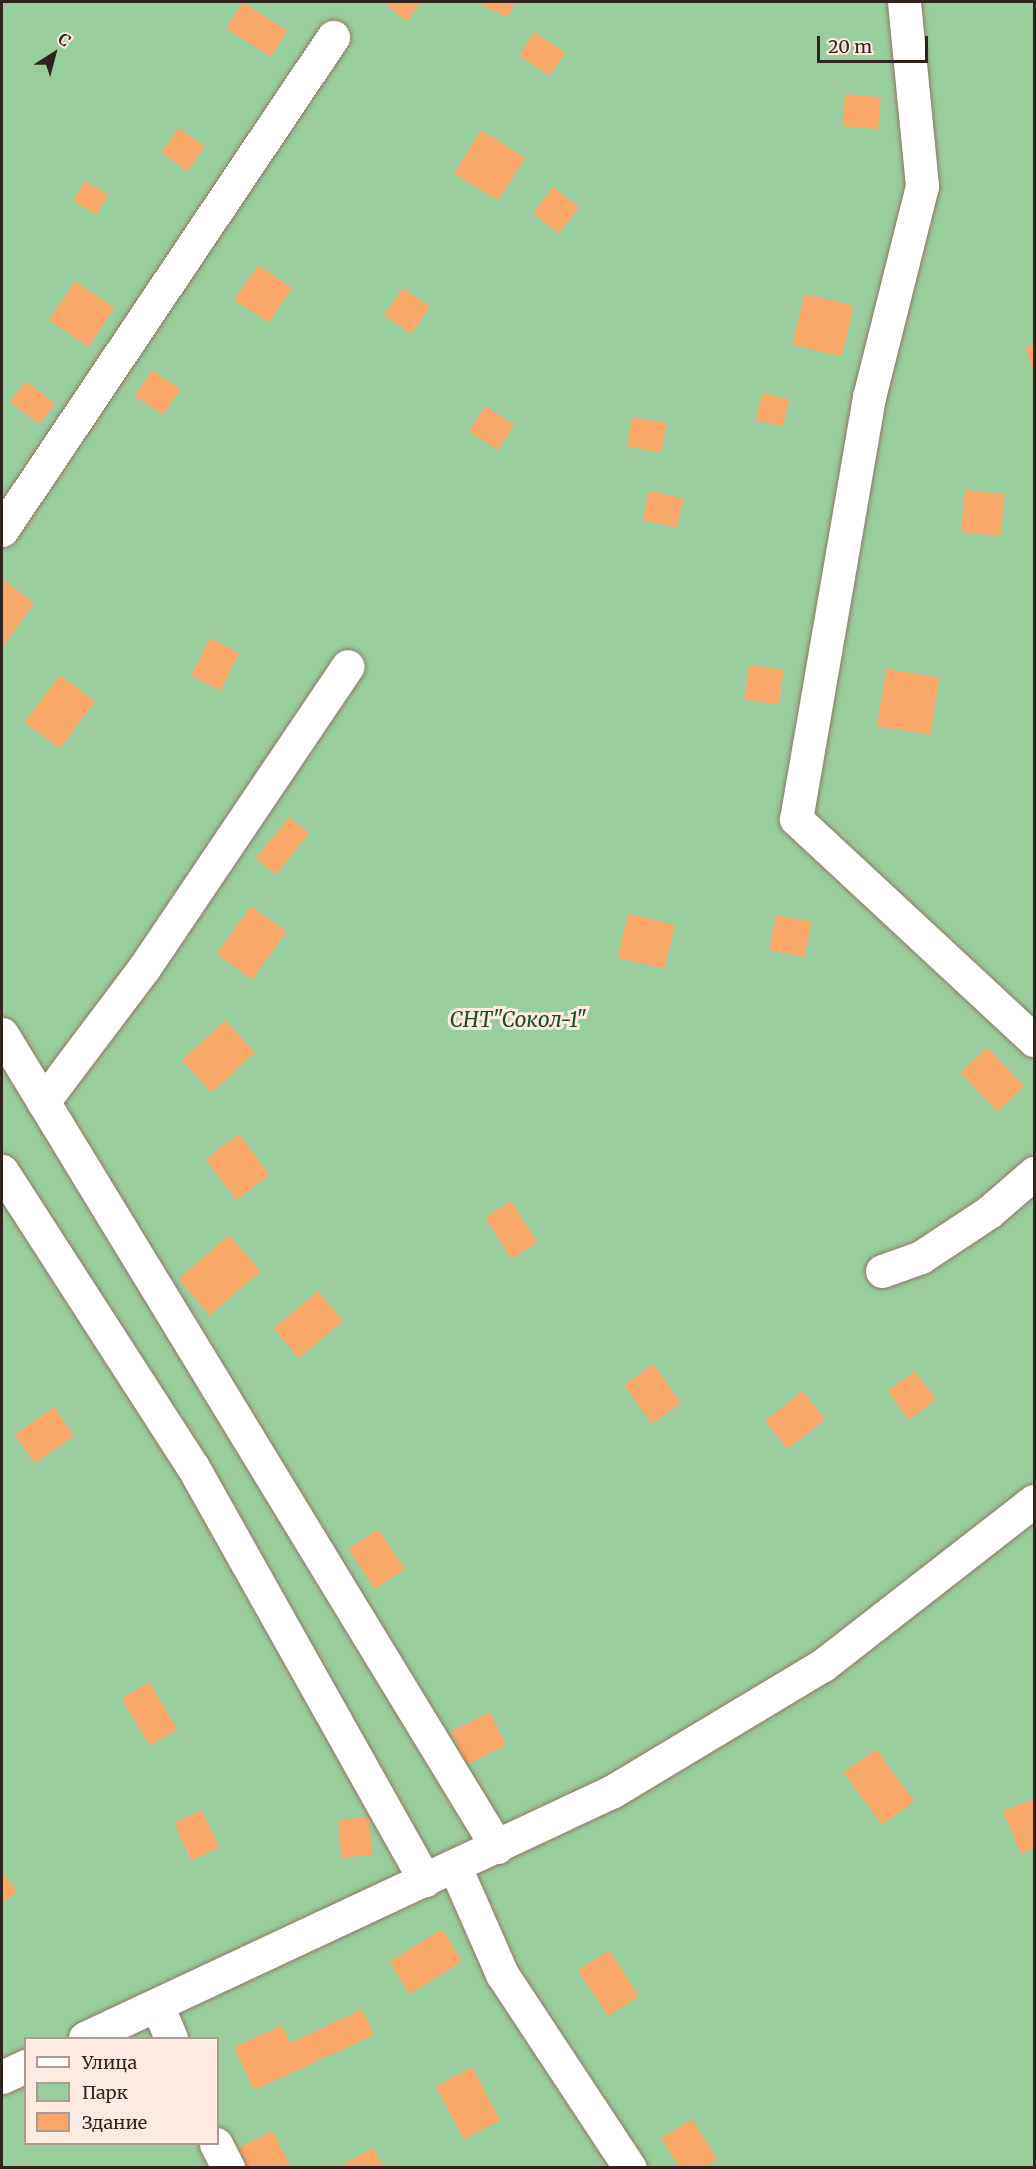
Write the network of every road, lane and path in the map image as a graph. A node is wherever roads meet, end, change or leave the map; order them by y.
1 (903, 2) edge
2 (333, 37) dead end
3 (2, 530) edge
4 (348, 666) dead end
5 (2, 1034) edge
6 (1035, 1040) edge
7 (42, 1102) junction
8 (2, 1171) edge
9 (1035, 1173) edge
10 (882, 1271) dead end
11 (1035, 1501) edge
12 (498, 1847) junction
13 (440, 1873) junction
14 (157, 2005) junction
15 (87, 2037) edge
16 (171, 2037) edge
17 (24, 2067) edge
18 (2, 2077) edge
19 (216, 2145) edge
20 (228, 2168) edge
21 (630, 2168) edge

1 - 6 street
2 - 3 street
4 - 7 street
5 - 7 street
7 - 12 street
8 - 13 street
9 - 10 street
11 - 12 street
12 - 13 street
13 - 14 street
13 - 21 street
14 - 15 street
14 - 16 street
17 - 18 street
19 - 20 street

